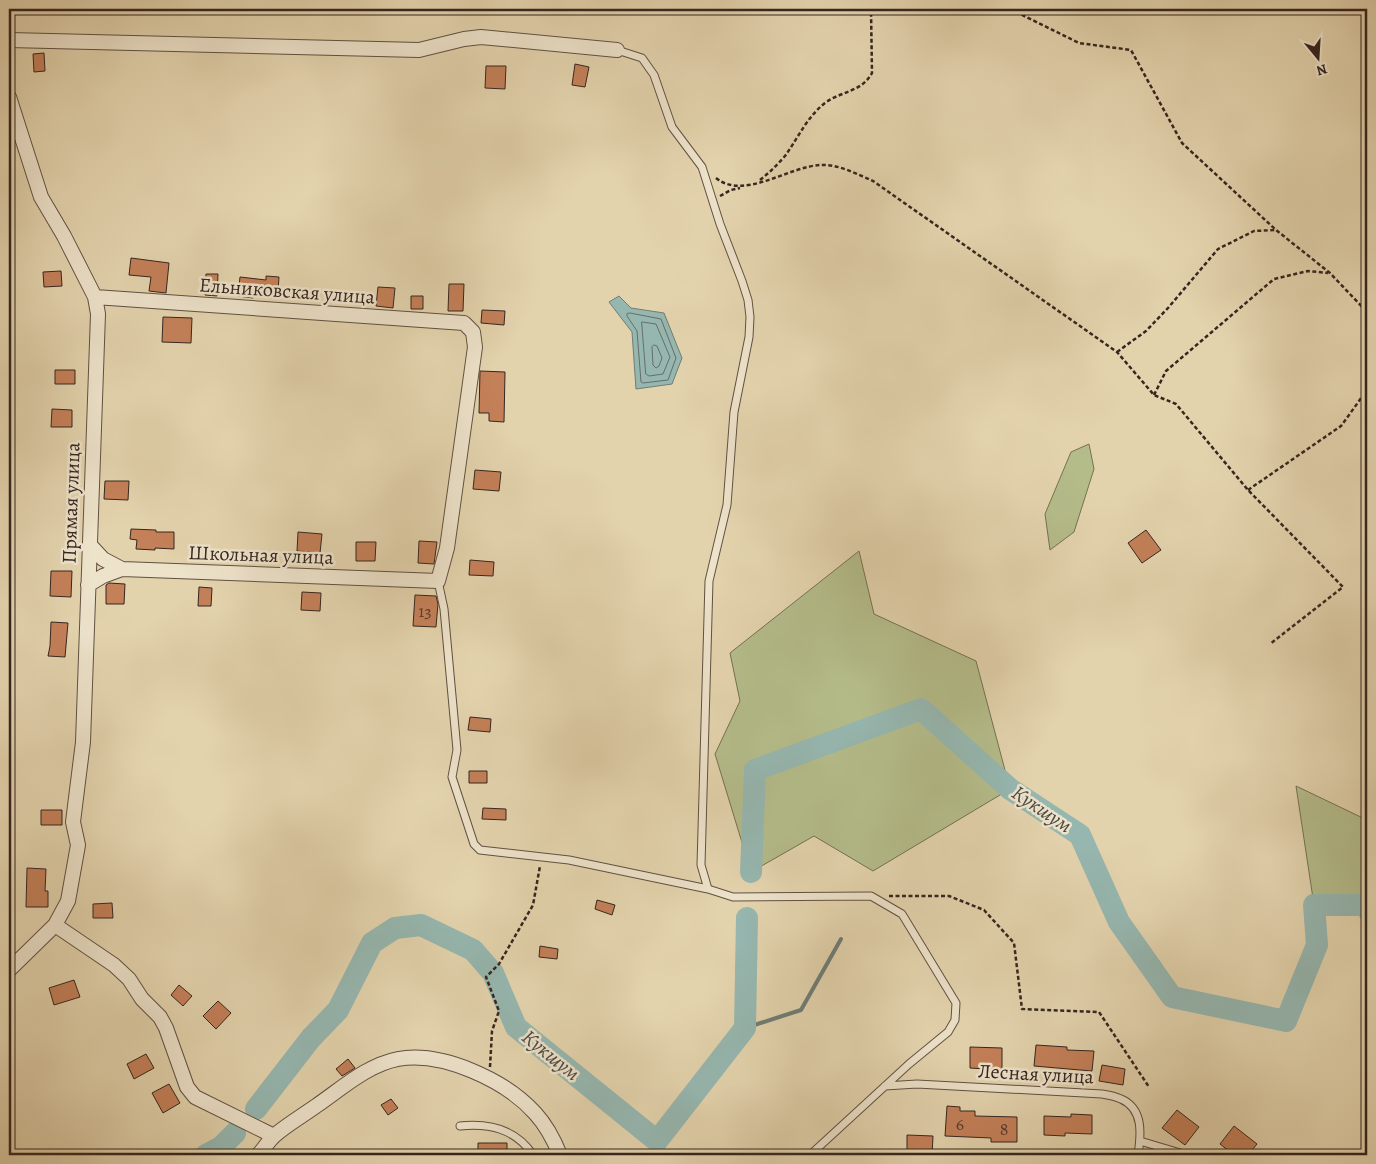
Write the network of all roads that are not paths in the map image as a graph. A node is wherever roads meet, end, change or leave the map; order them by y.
1 (9, 40) edge
2 (617, 50) joint
3 (9, 97) edge
4 (95, 298) junction
5 (90, 545) junction
6 (122, 569) junction
7 (438, 581) junction
8 (88, 585) junction
9 (708, 889) junction
10 (56, 925) junction
11 (9, 970) edge
12 (884, 1086) junction
13 (460, 1126) dead end
14 (274, 1136) junction
15 (1140, 1141) junction
16 (258, 1155) edge
17 (533, 1155) edge
18 (560, 1155) edge
19 (810, 1155) edge
20 (1138, 1155) edge
21 (1187, 1155) edge

1 - 2 street
2 - 9 lane
3 - 4 street, Прямая улица
4 - 5 street, Прямая улица
4 - 7 street, Ельниковская улица
5 - 6 street, Школьная улица
5 - 8 street, Прямая улица
6 - 7 street, Школьная улица
6 - 8 street
7 - 9 lane
8 - 10 street, Прямая улица
9 - 12 lane
10 - 11 street, Прямая улица
10 - 14 street
12 - 15 lane, Лесная улица
12 - 19 lane
13 - 17 lane
14 - 16 street
14 - 18 street
15 - 20 lane, Лесная улица
15 - 21 lane

